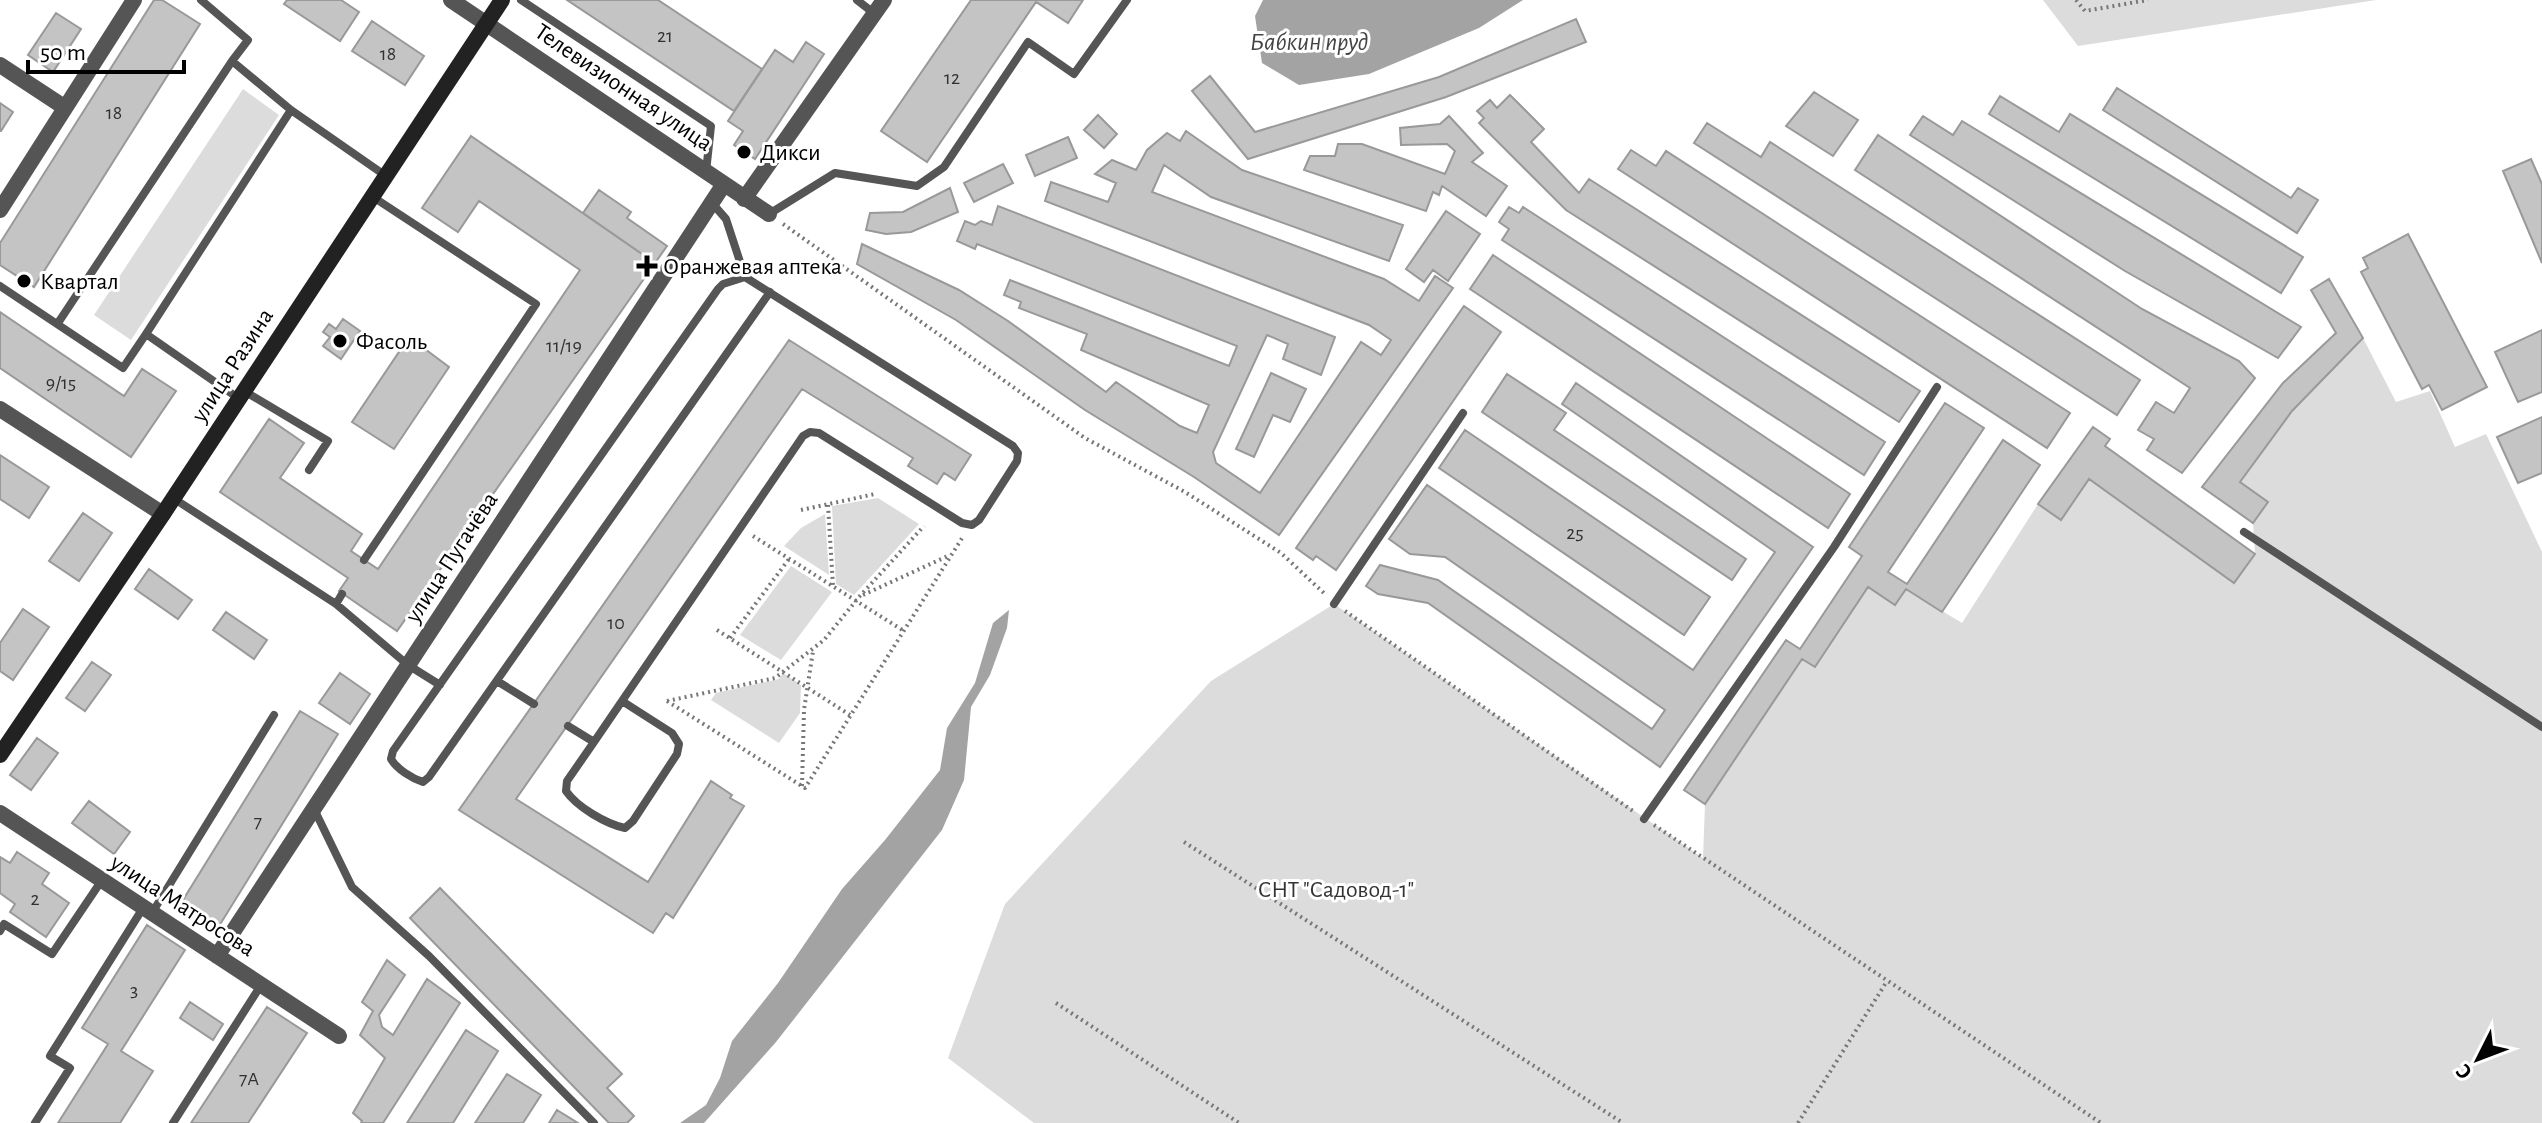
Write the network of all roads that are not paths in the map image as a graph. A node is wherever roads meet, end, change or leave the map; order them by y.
1 (134, 0) edge
2 (201, 0) edge
3 (451, 0) edge
4 (502, 0) edge
5 (521, 0) edge
6 (857, 0) edge
7 (1127, 0) edge
8 (880, 7) edge
9 (486, 24) junction
10 (232, 61) junction
11 (0, 65) edge
12 (64, 107) junction
13 (291, 110) junction
14 (706, 172) junction
15 (386, 176) junction
16 (724, 184) junction
17 (372, 197) junction
18 (744, 199) junction
19 (712, 203) junction
20 (0, 210) edge
21 (769, 214) joint
22 (745, 277) junction
23 (0, 286) edge
24 (770, 292) junction
25 (58, 323) junction
26 (146, 334) junction
27 (1937, 387) dead end
28 (241, 395) junction
29 (0, 409) edge
30 (1463, 413) dead end
31 (309, 470) dead end
32 (173, 498) junction
33 (163, 514) junction
34 (2244, 532) dead end
35 (364, 560) dead end
36 (342, 594) dead end
37 (336, 604) junction
38 (1334, 604) road end
39 (408, 665) junction
40 (497, 681) junction
41 (440, 685) junction
42 (622, 701) junction
43 (534, 704) dead end
44 (274, 715) dead end
45 (568, 726) dead end
46 (2542, 727) edge
47 (594, 742) junction
48 (0, 755) edge
49 (314, 809) junction
50 (0, 813) edge
51 (1644, 819) road end
52 (102, 880) junction
53 (148, 910) junction
54 (0, 931) edge
55 (217, 956) junction
56 (261, 985) junction
57 (339, 1036) dead end
58 (35, 1123) edge
59 (173, 1123) edge
60 (594, 1123) edge

1 - 12 street
2 - 10 lane
3 - 9 street, Телевизионная улица
4 - 9 street, улица Разина
5 - 14 lane
6 - 8 lane
7 - 21 lane
8 - 18 street
9 - 14 street, Телевизионная улица
9 - 15 street, улица Разина
10 - 13 lane
10 - 25 lane
11 - 12 street
12 - 20 street
13 - 15 lane
13 - 26 lane
14 - 16 street, Телевизионная улица
15 - 17 street, улица Разина
16 - 18 street, Телевизионная улица
16 - 19 street, улица Пугачёва
17 - 28 street, улица Разина
17 - 35 lane
18 - 21 street, Телевизионная улица
19 - 22 lane
19 - 39 street, улица Пугачёва
22 - 24 lane
22 - 41 lane
23 - 25 lane
24 - 40 lane
24 - 42 lane
25 - 26 lane
26 - 28 lane
27 - 51 lane
28 - 31 lane
28 - 32 street, улица Разина
29 - 33 street
30 - 38 lane
32 - 33 street, улица Разина
32 - 37 lane
33 - 48 street, улица Разина
34 - 46 lane
36 - 37 lane
37 - 39 lane
39 - 41 lane
39 - 49 street, улица Пугачёва
40 - 41 lane
40 - 43 lane
42 - 47 lane
42 - 47 lane
44 - 53 lane
45 - 47 lane
49 - 55 street, улица Пугачёва
49 - 60 lane
50 - 52 street, улица Матросова
52 - 53 street, улица Матросова
52 - 54 lane
53 - 55 street, улица Матросова
53 - 58 lane
55 - 56 street, улица Матросова
56 - 57 street, улица Матросова
56 - 59 lane

